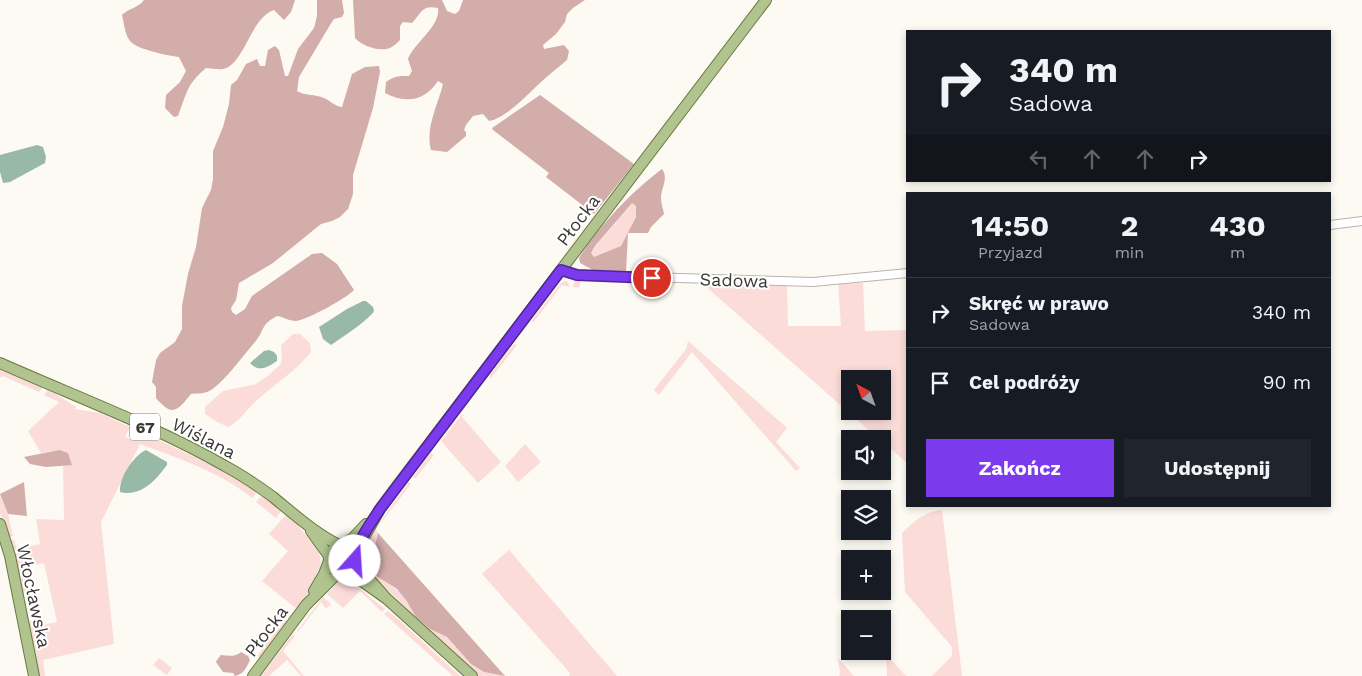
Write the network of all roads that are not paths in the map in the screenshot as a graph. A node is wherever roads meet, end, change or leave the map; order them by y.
1 (766, 0) edge
2 (1362, 222) edge
3 (1331, 225) edge
4 (561, 270) junction
5 (906, 273) edge
6 (0, 363) edge
7 (380, 509) junction
8 (302, 521) junction
9 (0, 524) edge
10 (341, 546) junction
11 (329, 558) junction
12 (355, 558) junction
13 (342, 572) junction
14 (387, 599) junction
15 (306, 605) junction
16 (34, 676) edge
17 (252, 676) edge
18 (472, 676) edge

1 - 4 main road, Płocka
2 - 3 street
4 - 5 street, Sadowa
4 - 7 main road, Płocka
6 - 8 main road, Wiślana / 67
7 - 10 main road, Płocka
7 - 12 main road, Płocka
8 - 10 main road, Wiślana / 67
8 - 11 main road, Wiślana / 67
9 - 16 main road, Włocławska
10 - 11 main road
10 - 12 main road, 67
11 - 13 main road, 67
11 - 15 main road, Płocka
12 - 13 main road
12 - 14 main road, 67
13 - 14 main road, 67
13 - 15 main road, Płocka
14 - 18 main road, 67
15 - 17 main road, Płocka

